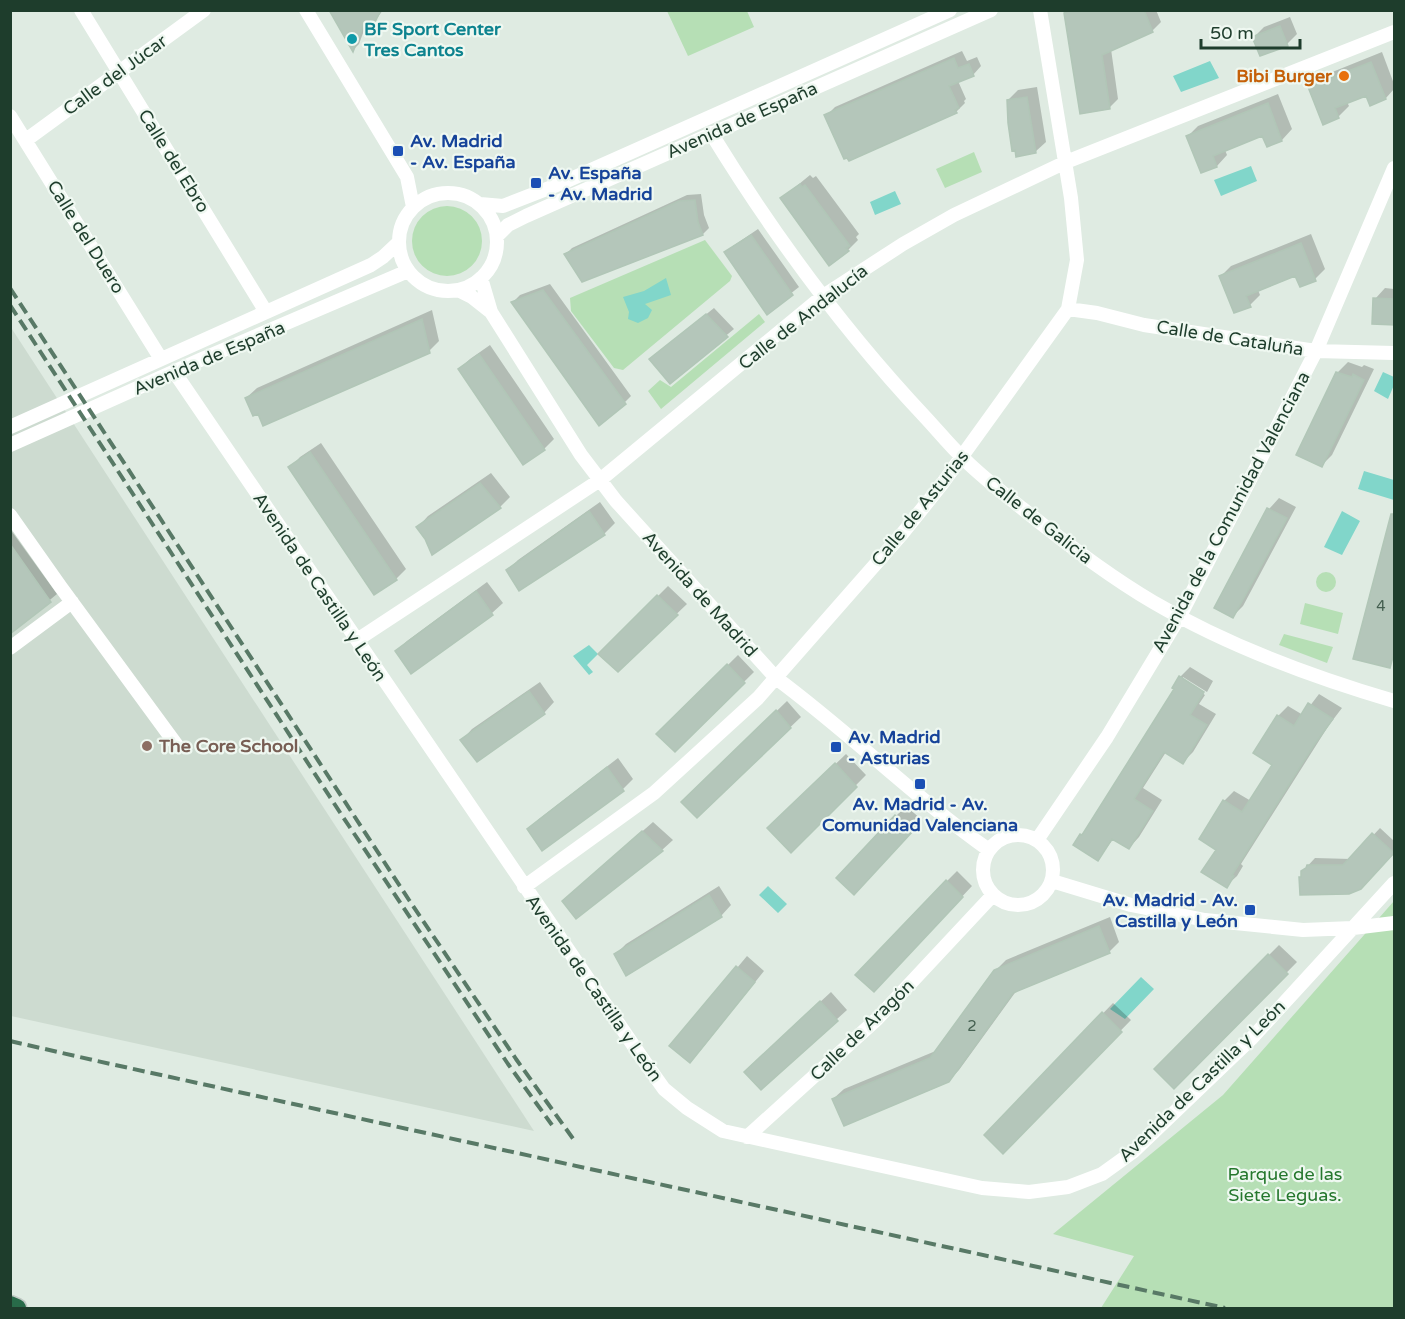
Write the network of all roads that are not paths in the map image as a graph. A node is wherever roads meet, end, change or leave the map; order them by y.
1 (81, 10) edge
2 (204, 10) edge
3 (306, 10) edge
4 (950, 10) edge
5 (991, 10) edge
6 (1040, 10) edge
7 (1395, 32) edge
8 (119, 72) junction
9 (10, 116) edge
10 (711, 133) junction
11 (26, 140) junction
12 (1066, 162) junction
13 (1395, 168) edge
14 (407, 177) junction
15 (434, 195) junction
16 (480, 204) junction
17 (413, 207) junction
18 (497, 236) junction
19 (399, 242) junction
20 (408, 271) junction
21 (481, 279) junction
22 (458, 290) junction
23 (823, 296) junction
24 (1068, 309) junction
25 (266, 312) junction
26 (491, 312) junction
27 (1316, 351) junction
28 (1395, 353) edge
29 (161, 359) junction
30 (175, 373) junction
31 (10, 427) edge
32 (10, 445) edge
33 (962, 457) junction
34 (600, 480) junction
35 (10, 516) edge
36 (72, 602) junction
37 (1180, 616) junction
38 (357, 640) junction
39 (10, 648) edge
40 (776, 678) junction
41 (1395, 701) edge
42 (178, 747) dead end
43 (1037, 840) junction
44 (989, 850) junction
45 (1052, 881) junction
46 (1395, 883) edge
47 (524, 887) junction
48 (992, 896) junction
49 (1374, 905) junction
50 (1395, 922) edge
51 (1353, 928) junction
52 (747, 1137) junction
53 (10, 1305) edge
54 (17, 1308) edge

1 - 8 street, Calle del Ebro
2 - 8 street, Calle del Júcar
3 - 14 street
4 - 16 street, Avenida de España
5 - 10 street, Avenida de España
6 - 12 street, Calle de Asturias
7 - 12 street, Calle de Andalucía
8 - 11 street, Calle del Júcar
8 - 25 street, Calle del Ebro
9 - 11 street, Calle del Duero
10 - 18 street, Avenida de España
10 - 23 street, Calle de Galicia
11 - 29 street, Calle del Duero
12 - 23 street, Calle de Andalucía
12 - 24 street, Calle de Asturias
13 - 27 street, Avenida de la Comunidad Valenciana
14 - 15 street
14 - 17 street
15 - 16 street
15 - 17 street
16 - 18 street
17 - 19 street
18 - 21 street
19 - 20 street
19 - 25 street, Avenida de España
20 - 22 street
20 - 30 street, Avenida de España
21 - 22 street
21 - 26 street, Avenida de Madrid
22 - 26 street
23 - 33 street, Calle de Galicia
23 - 34 street, Calle de Andalucía
24 - 27 street, Calle de Cataluña
24 - 33 street, Calle de Asturias
25 - 29 street, Avenida de España
26 - 34 street, Avenida de Madrid
27 - 28 street, Calle de Cataluña
27 - 37 street, Avenida de la Comunidad Valenciana
29 - 31 street, Avenida de España
30 - 32 street, Avenida de España
30 - 38 street, Avenida de Castilla y León
33 - 37 street, Calle de Galicia
33 - 40 street, Calle de Asturias
34 - 38 street, Calle de Andalucía
34 - 40 street, Avenida de Madrid
35 - 36 street
36 - 39 street
36 - 42 street
37 - 41 street, Calle de Galicia
37 - 43 street, Avenida de la Comunidad Valenciana
38 - 47 street, Avenida de Castilla y León
40 - 44 street, Avenida de Madrid
40 - 47 street, Calle de Asturias
43 - 44 street
43 - 45 street
44 - 48 street
45 - 48 street
45 - 51 street
46 - 49 street, Avenida de Castilla y León
47 - 52 street, Avenida de Castilla y León
48 - 52 street, Calle de Aragón
49 - 50 street
49 - 51 street, Avenida de Castilla y León
50 - 51 street
51 - 52 street, Avenida de Castilla y León
53 - 54 highway

